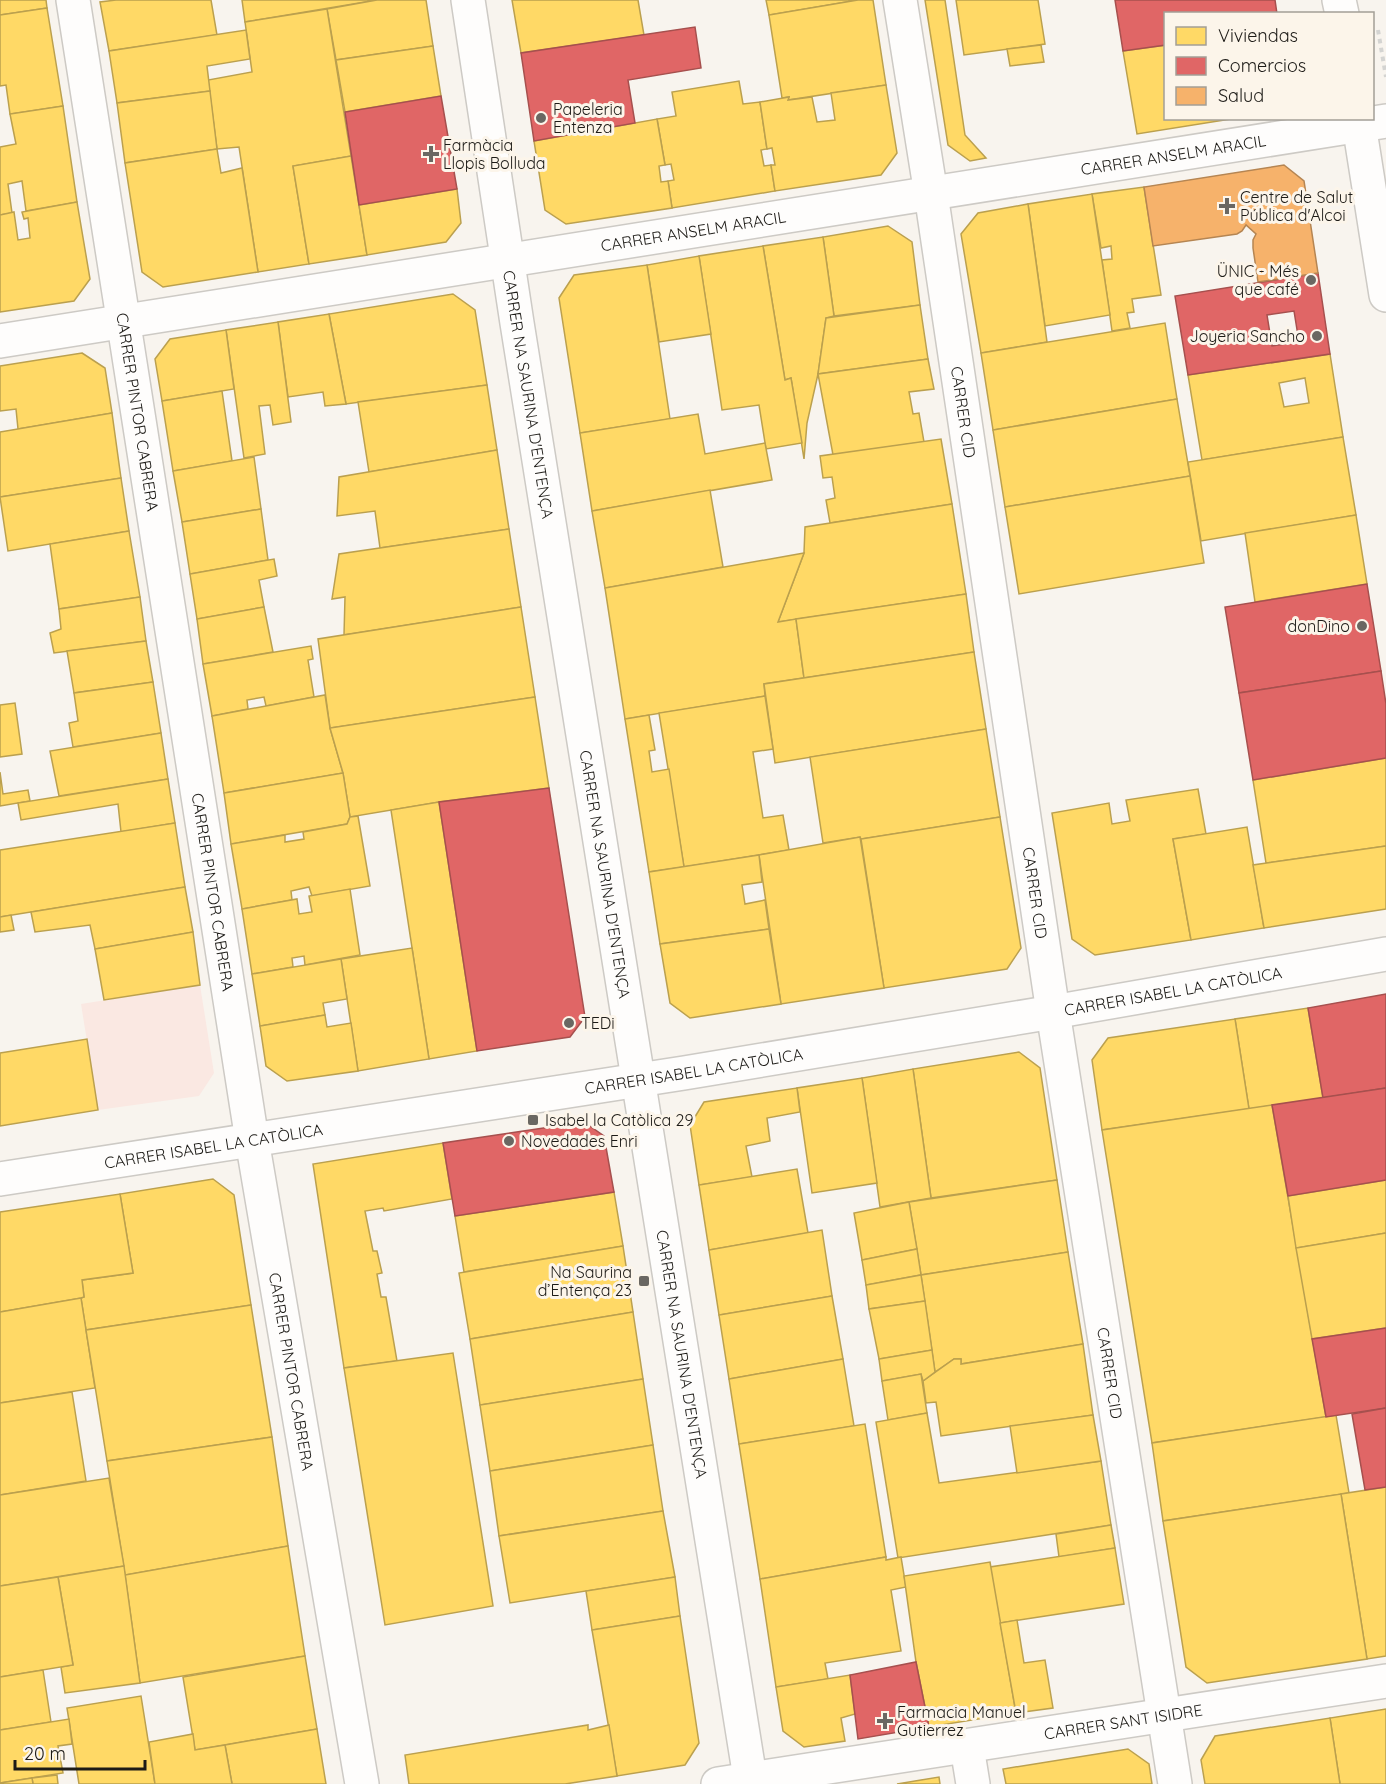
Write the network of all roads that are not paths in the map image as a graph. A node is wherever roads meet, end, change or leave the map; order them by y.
1 (73, 0) edge
2 (468, 0) edge
3 (900, 0) edge
4 (1368, 122) edge
5 (931, 194) junction
6 (507, 260) junction
7 (1386, 295) edge
8 (123, 321) junction
9 (0, 341) edge
10 (1386, 954) edge
11 (1053, 1012) junction
12 (639, 1080) junction
13 (252, 1140) junction
14 (0, 1179) edge
15 (1386, 1681) edge
16 (1164, 1714) junction
17 (967, 1747) junction
18 (750, 1781) edge
19 (362, 1784) edge
20 (718, 1784) edge
21 (973, 1784) edge
22 (1175, 1784) edge

1 - 8 street, CARRER PINTOR CABRERA
2 - 6 street, CARRER NA SAURINA D'ENTENÇA
3 - 5 street, CARRER CID
4 - 5 street, CARRER ANSELM ARACIL
4 - 7 street
5 - 6 street, CARRER ANSELM ARACIL
5 - 11 street, CARRER CID
6 - 8 street, CARRER ANSELM ARACIL
6 - 12 street, CARRER NA SAURINA D'ENTENÇA
8 - 9 street, CARRER ANSELM ARACIL
8 - 13 street, CARRER PINTOR CABRERA
10 - 11 street, CARRER ISABEL LA CATÒLICA
11 - 12 street, CARRER ISABEL LA CATÒLICA
11 - 16 street, CARRER CID
12 - 13 street, CARRER ISABEL LA CATÒLICA
12 - 18 street, CARRER NA SAURINA D'ENTENÇA
13 - 14 street, CARRER ISABEL LA CATÒLICA
13 - 19 street, CARRER PINTOR CABRERA
15 - 16 street, CARRER SANT ISIDRE
16 - 17 street, CARRER SANT ISIDRE
16 - 22 street, CARRER CID
17 - 18 street, CARRER SANT ISIDRE
17 - 21 street
18 - 20 street, CARRER SANT ISIDRE

